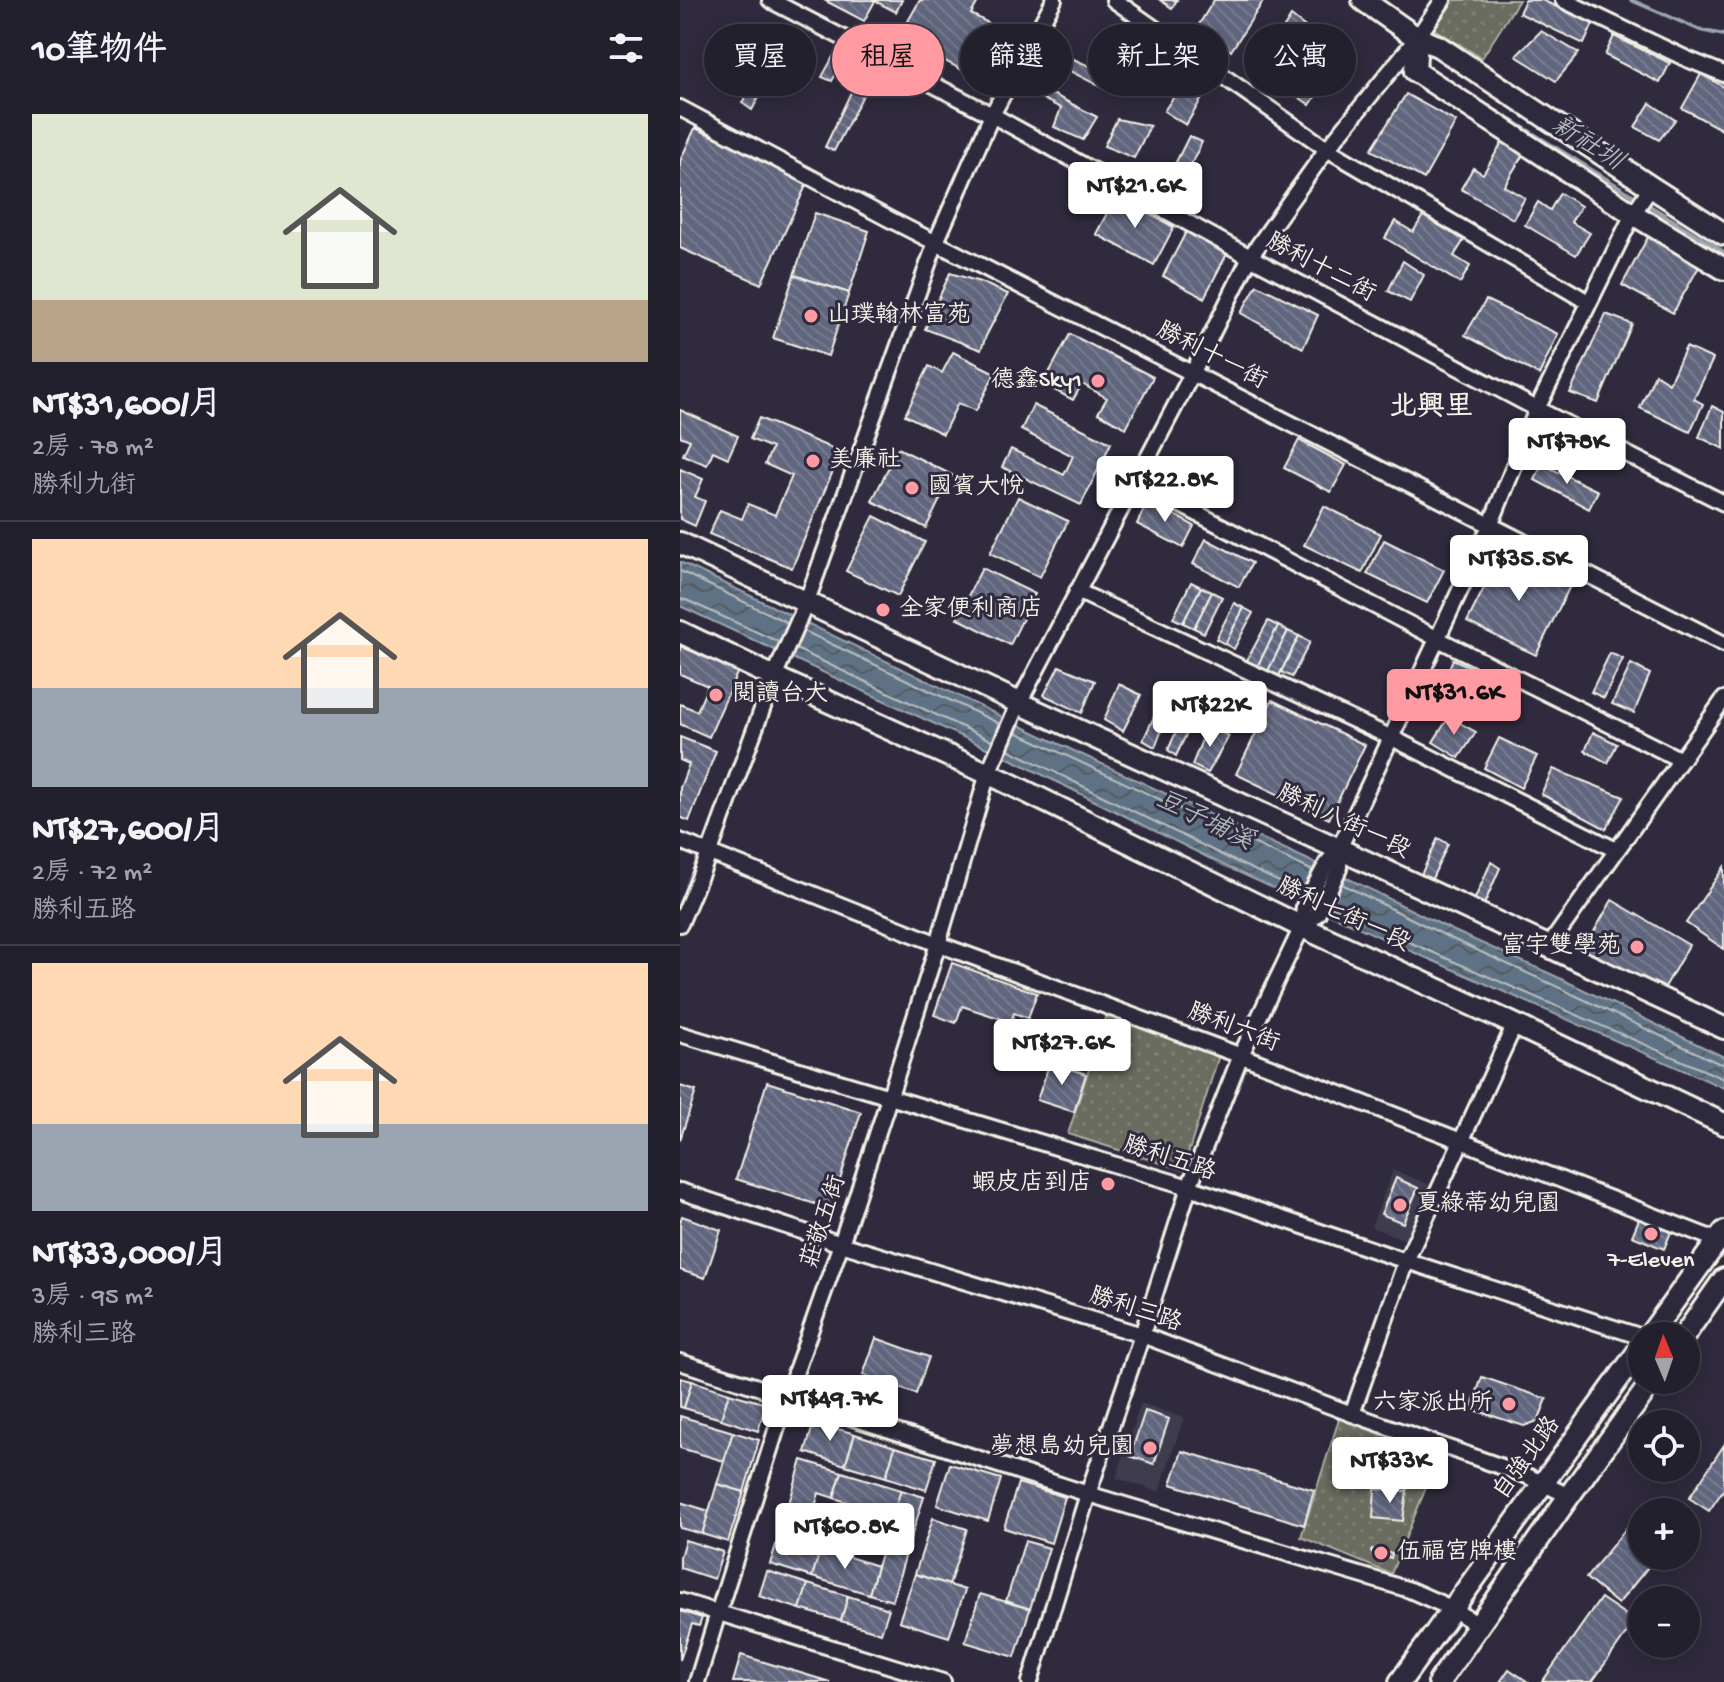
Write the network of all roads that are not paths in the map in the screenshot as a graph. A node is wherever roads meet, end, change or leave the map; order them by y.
1 (770, 0) edge
2 (1054, 0) edge
3 (1114, 0) edge
4 (1363, 0) edge
5 (1443, 0) edge
6 (1563, 0) edge
7 (1417, 38) junction
8 (1724, 74) edge
9 (680, 108) edge
10 (992, 115) junction
11 (1327, 149) junction
12 (1651, 187) junction
13 (1633, 214) junction
14 (1724, 234) edge
15 (936, 242) junction
16 (1250, 257) junction
17 (1724, 269) edge
18 (1588, 302) junction
19 (1193, 372) junction
20 (1537, 409) junction
21 (1135, 481) junction
22 (1724, 503) edge
23 (1490, 526) junction
24 (680, 543) edge
25 (1077, 591) junction
26 (807, 601) junction
27 (680, 632) edge
28 (1438, 639) junction
29 (1724, 644) edge
30 (774, 677) junction
31 (1724, 699) edge
32 (1019, 703) junction
33 (1392, 738) junction
34 (1681, 760) junction
35 (988, 773) junction
36 (680, 841) edge
37 (1616, 850) junction
38 (709, 854) junction
39 (1335, 860) junction
40 (680, 924) edge
41 (1302, 927) junction
42 (938, 944) junction
43 (1549, 946) junction
44 (1515, 1024) junction
45 (1724, 1028) edge
46 (680, 1034) edge
47 (1241, 1055) junction
48 (889, 1098) junction
49 (1724, 1124) edge
50 (1460, 1140) junction
51 (1189, 1187) junction
52 (680, 1191) edge
53 (1722, 1239) edge
54 (841, 1244) junction
55 (1406, 1261) junction
56 (1724, 1279) edge
57 (1660, 1322) edge
58 (1694, 1322) edge
59 (1628, 1332) edge
60 (1142, 1335) junction
61 (680, 1362) edge
62 (1628, 1365) edge
63 (1643, 1394) edge
64 (787, 1396) junction
65 (1352, 1414) junction
66 (1542, 1483) junction
67 (1088, 1494) junction
68 (1569, 1496) junction
69 (680, 1601) edge
70 (1453, 1609) junction
71 (718, 1613) junction
72 (1478, 1625) junction
73 (697, 1682) edge
74 (943, 1682) edge
75 (1030, 1682) edge
76 (1400, 1682) edge
77 (1439, 1682) edge

1 - 10 street, 勝利十二街
2 - 10 street
3 - 11 street
4 - 7 street
5 - 7 street
6 - 8 street
7 - 11 street
7 - 12 street
7 - 13 street
9 - 15 street, 勝利十一街
10 - 15 street
10 - 16 street, 勝利十二街
11 - 16 street
11 - 18 street
12 - 13 street
12 - 14 street
13 - 17 street
13 - 18 street
15 - 19 street, 勝利十一街
15 - 26 street
16 - 19 street
16 - 20 street, 勝利十二街
18 - 20 street
19 - 21 street
19 - 23 street, 勝利十一街
20 - 22 street, 勝利十二街
20 - 23 street
21 - 25 street
21 - 28 street
23 - 28 street
23 - 29 street, 勝利十一街
24 - 26 street, 勝利八街一段
25 - 32 street
25 - 33 street
26 - 30 street
26 - 32 street, 勝利八街一段
27 - 30 street, 勝利七街一段
28 - 33 street
28 - 34 street
30 - 35 street, 勝利七街一段
30 - 38 street
31 - 34 street
32 - 35 street, 莊敬五街
32 - 39 street, 勝利八街一段
33 - 37 street
33 - 39 street
34 - 37 street
35 - 41 street, 勝利七街一段
35 - 42 street, 莊敬五街
36 - 38 street, 勝利六街
37 - 43 street
38 - 40 street
38 - 42 street, 勝利六街
39 - 41 street
39 - 41 street
39 - 43 street, 勝利八街一段
41 - 44 street, 勝利七街一段
41 - 47 street
42 - 47 street, 勝利六街
42 - 48 street, 莊敬五街
43 - 45 street, 勝利八街一段
44 - 49 street, 勝利七街一段
44 - 50 street
46 - 48 street, 勝利五路
47 - 50 street, 勝利六街
47 - 51 street
48 - 51 street, 勝利五路
48 - 54 street, 莊敬五街
50 - 53 street, 勝利六街
50 - 55 street
51 - 55 street, 勝利五路
51 - 60 street
52 - 54 street, 勝利三路
53 - 57 street
54 - 60 street, 勝利三路
54 - 64 street, 莊敬五街
55 - 59 street, 勝利五路
55 - 65 street
56 - 58 street
60 - 65 street, 勝利三路
60 - 67 street
61 - 64 street
62 - 66 street, 自強北路
63 - 68 street
64 - 67 street
64 - 71 street, 莊敬五街
65 - 66 street, 勝利三路
66 - 68 street, 勝利三路
66 - 70 street, 自強北路
67 - 70 street
67 - 75 street
68 - 72 street
69 - 71 street
70 - 72 street
70 - 76 street, 自強北路
71 - 73 street, 莊敬五街
71 - 74 street
72 - 77 street

